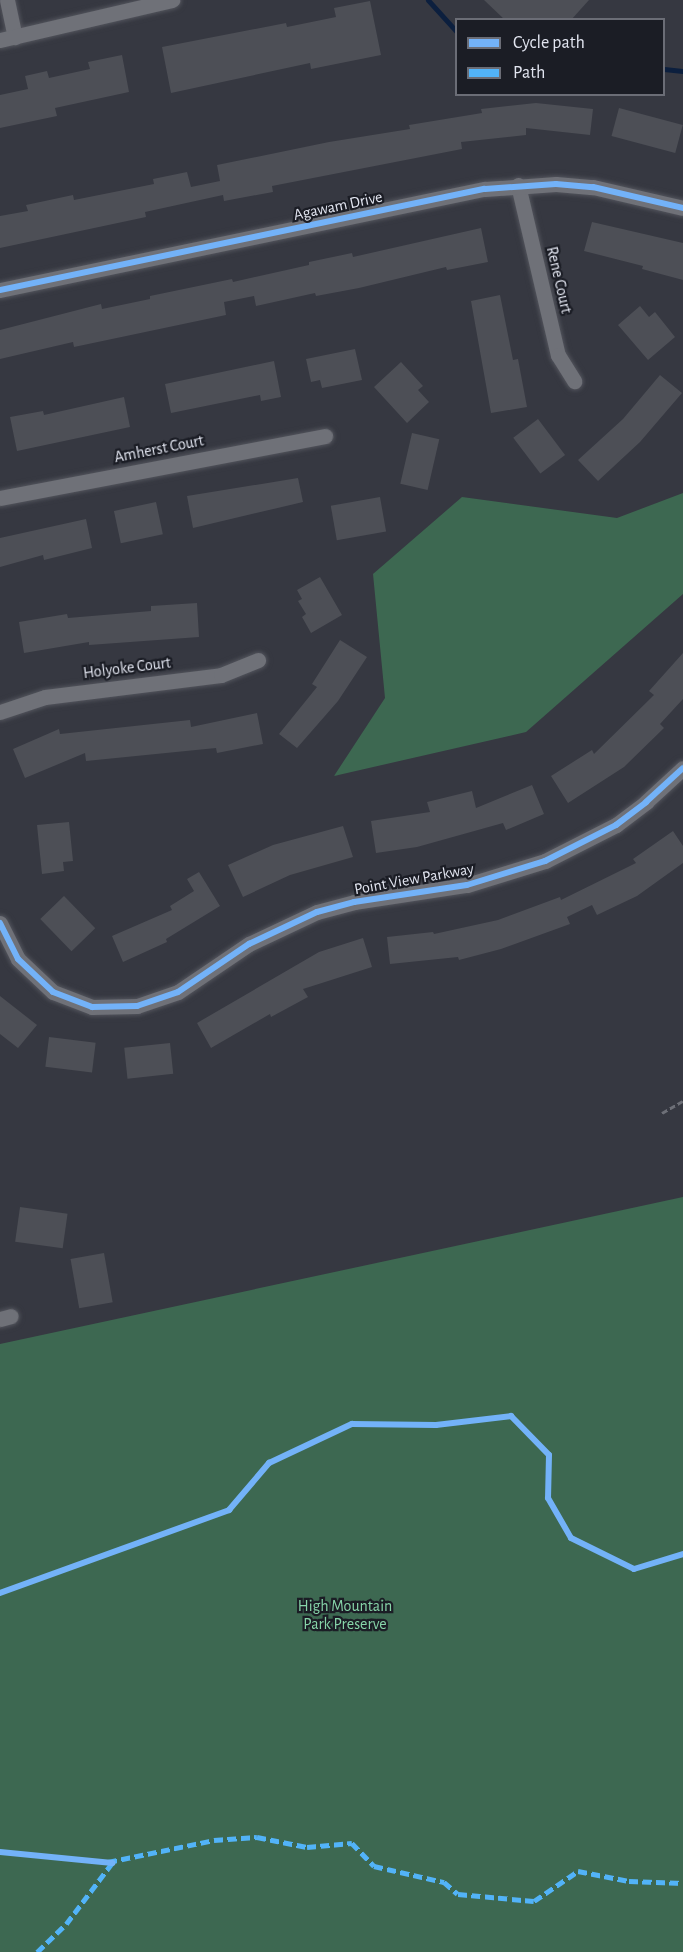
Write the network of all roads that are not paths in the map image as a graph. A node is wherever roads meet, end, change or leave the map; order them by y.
1 (7, 0) edge
2 (172, 0) edge
3 (8, 39) edge
4 (518, 185) junction
5 (683, 208) edge
6 (0, 290) edge
7 (574, 381) dead end
8 (325, 436) dead end
9 (0, 498) edge
10 (258, 660) dead end
11 (0, 712) edge
12 (683, 768) edge
13 (0, 923) edge

1 - 3 street
2 - 3 street
4 - 5 street, Agawam Drive
4 - 6 street, Agawam Drive
4 - 7 street, Rene Court
8 - 9 street, Amherst Court
10 - 11 street, Holyoke Court
12 - 13 street, Point View Parkway

